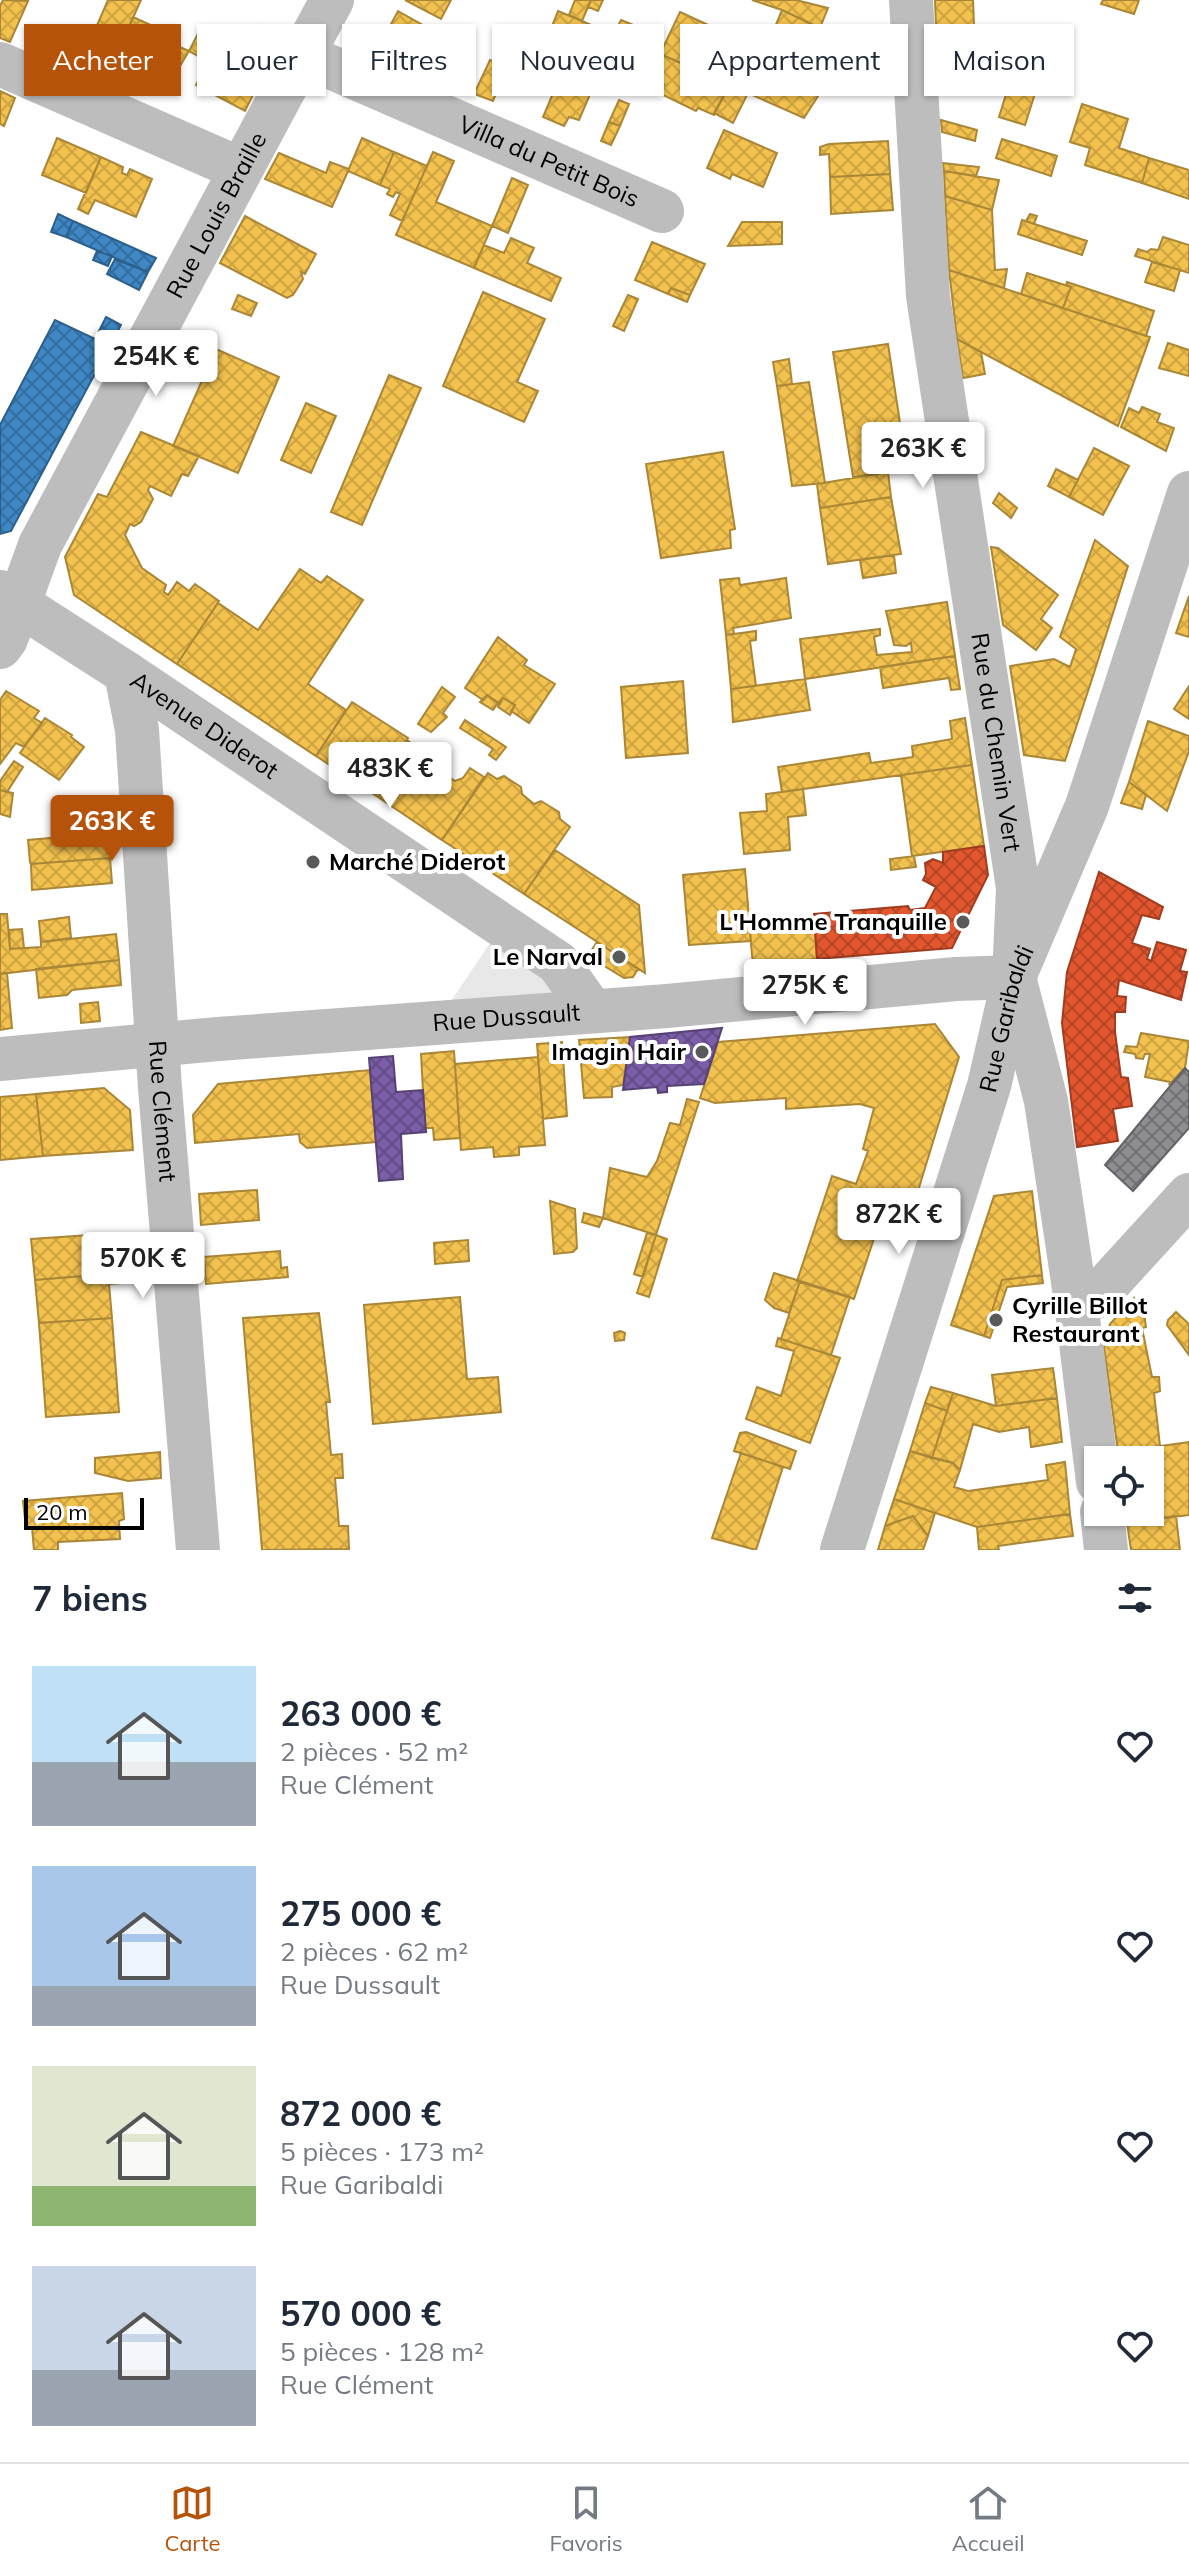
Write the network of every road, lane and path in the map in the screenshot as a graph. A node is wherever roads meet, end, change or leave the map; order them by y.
1 (332, 0) edge
2 (911, 0) edge
3 (319, 24) edge
4 (0, 64) edge
5 (326, 65) edge
6 (280, 96) edge
7 (240, 169) junction
8 (662, 211) dead end
9 (1189, 493) edge
10 (9, 598) edge
11 (0, 647) edge
12 (126, 673) junction
13 (1014, 977) junction
14 (592, 1011) junction
15 (158, 1046) junction
16 (0, 1059) edge
17 (1189, 1195) edge
18 (1076, 1302) junction
19 (1094, 1446) edge
20 (1103, 1526) edge
21 (198, 1550) edge
22 (842, 1550) edge
23 (1106, 1550) edge

1 - 3 street, Rue Louis Braille
2 - 13 street, Rue du Chemin Vert
4 - 7 street
5 - 8 street, Villa du Petit Bois
6 - 7 street, Rue Louis Braille
7 - 10 street, Rue Louis Braille
9 - 13 street, Rue Garibaldi
10 - 11 street, Rue Louis Braille
10 - 12 street, Avenue Diderot
12 - 14 street, Avenue Diderot
12 - 15 street, Rue Clément
13 - 14 street, Rue Dussault
13 - 18 street, Rue du Chemin Vert
13 - 22 street, Rue Garibaldi
14 - 15 street, Rue Dussault
15 - 16 street, Rue Dussault
15 - 21 street, Rue Clément
17 - 18 street
18 - 19 street, Rue du Chemin Vert
20 - 23 street

